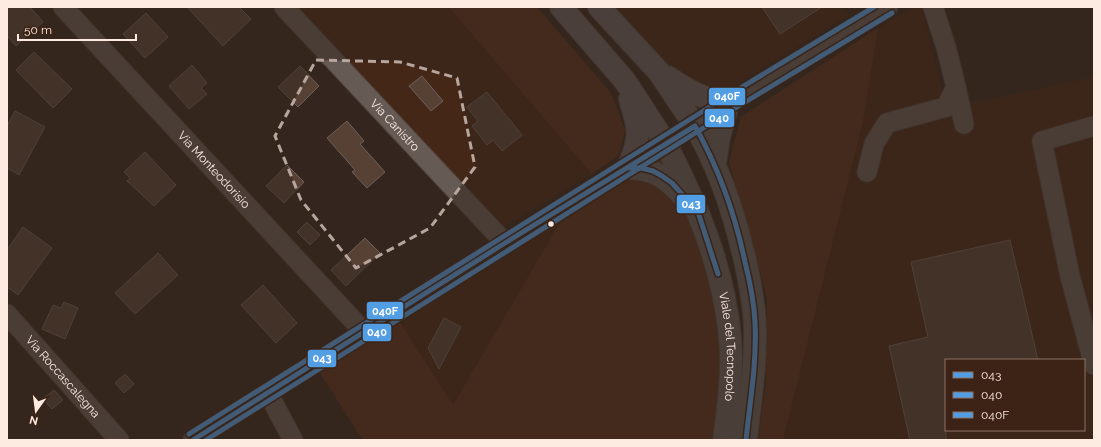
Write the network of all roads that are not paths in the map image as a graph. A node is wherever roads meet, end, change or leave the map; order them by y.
1 (63, 7) edge
2 (284, 7) edge
3 (561, 7) edge
4 (599, 7) edge
5 (888, 7) edge
6 (933, 7) edge
7 (659, 72) junction
8 (625, 81) junction
9 (956, 87) junction
10 (728, 104) junction
11 (964, 124) dead end
12 (695, 126) junction
13 (1094, 126) edge
14 (666, 144) junction
15 (715, 163) junction
16 (628, 168) junction
17 (867, 172) dead end
18 (698, 212) junction
19 (505, 243) junction
20 (1087, 309) edge
21 (7, 314) edge
22 (364, 332) junction
23 (1094, 365) edge
24 (268, 393) junction
25 (119, 440) edge
26 (193, 440) edge
27 (293, 440) edge
28 (724, 440) edge
29 (746, 440) edge

1 - 22 street, Via Monteodorisio
2 - 19 street, Via Canistro
3 - 8 highway
4 - 7 highway
5 - 10 street
6 - 9 street
7 - 10 highway
7 - 12 highway
8 - 14 highway
8 - 16 highway
9 - 11 street
9 - 17 street
10 - 12 street
10 - 15 main road
12 - 14 street
12 - 15 main road, Viale del Tecnopolo
13 - 20 street
14 - 16 street
14 - 18 main road, Viale del Tecnopolo
15 - 29 main road, Viale del Tecnopolo
16 - 18 main road
16 - 19 street
18 - 28 main road, Viale del Tecnopolo
19 - 22 street
20 - 23 street
21 - 25 street, Via Roccascalegna
22 - 24 street
24 - 26 street
24 - 27 street

